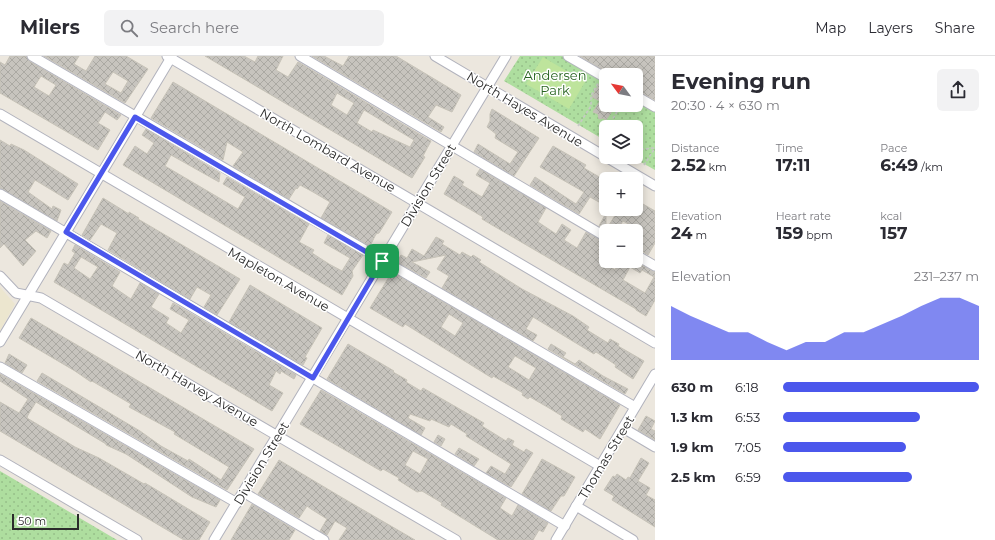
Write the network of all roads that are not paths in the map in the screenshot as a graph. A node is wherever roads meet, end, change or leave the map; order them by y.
1 (32, 56) edge
2 (300, 56) edge
3 (435, 56) edge
4 (506, 56) edge
5 (568, 56) edge
6 (170, 57) edge
7 (599, 74) edge
8 (487, 87) junction
9 (643, 100) edge
10 (655, 108) edge
11 (0, 114) edge
12 (135, 117) junction
13 (452, 145) junction
14 (101, 174) junction
15 (655, 186) edge
16 (0, 194) edge
17 (417, 202) junction
18 (66, 232) junction
19 (599, 233) edge
20 (643, 259) edge
21 (382, 261) junction
22 (655, 266) edge
23 (0, 276) edge
24 (29, 295) junction
25 (348, 319) junction
26 (654, 338) edge
27 (0, 342) edge
28 (0, 367) edge
29 (655, 374) edge
30 (313, 378) junction
31 (635, 407) junction
32 (623, 428) junction
33 (278, 435) junction
34 (655, 447) edge
35 (0, 460) edge
36 (600, 466) junction
37 (243, 492) junction
38 (237, 503) junction
39 (576, 506) junction
40 (565, 526) junction
41 (137, 540) edge
42 (214, 540) edge
43 (324, 540) edge
44 (456, 540) edge
45 (556, 540) edge
46 (633, 540) edge

1 - 12 street
2 - 13 street
3 - 8 street, North Hayes Avenue
4 - 8 street, Division Street
5 - 7 street
6 - 12 street
6 - 17 street, North Lombard Avenue
8 - 13 street, Division Street
8 - 15 street, North Hayes Avenue
9 - 10 street
11 - 14 street, Mapleton Avenue
12 - 14 street
12 - 21 street
13 - 17 street, Division Street
13 - 19 street
14 - 18 street
14 - 25 street, Mapleton Avenue
16 - 18 street
17 - 21 street, Division Street
17 - 26 street, North Lombard Avenue
18 - 24 street
18 - 30 street
20 - 22 street
21 - 25 street, Division Street
21 - 31 street
23 - 24 street, North Harvey Avenue
24 - 27 street
24 - 33 street, North Harvey Avenue
25 - 30 street, Division Street
25 - 36 street, Mapleton Avenue
28 - 38 street
29 - 31 street, Thomas Street
30 - 33 street, Division Street
30 - 40 street
31 - 32 street, Thomas Street
32 - 34 street
32 - 36 street, Thomas Street
33 - 37 street, Division Street
33 - 44 street, North Harvey Avenue
35 - 41 street
36 - 39 street, Thomas Street
37 - 38 street, Division Street
37 - 43 street
38 - 42 street, Division Street
39 - 40 street, Thomas Street
39 - 46 street
40 - 45 street, Thomas Street

